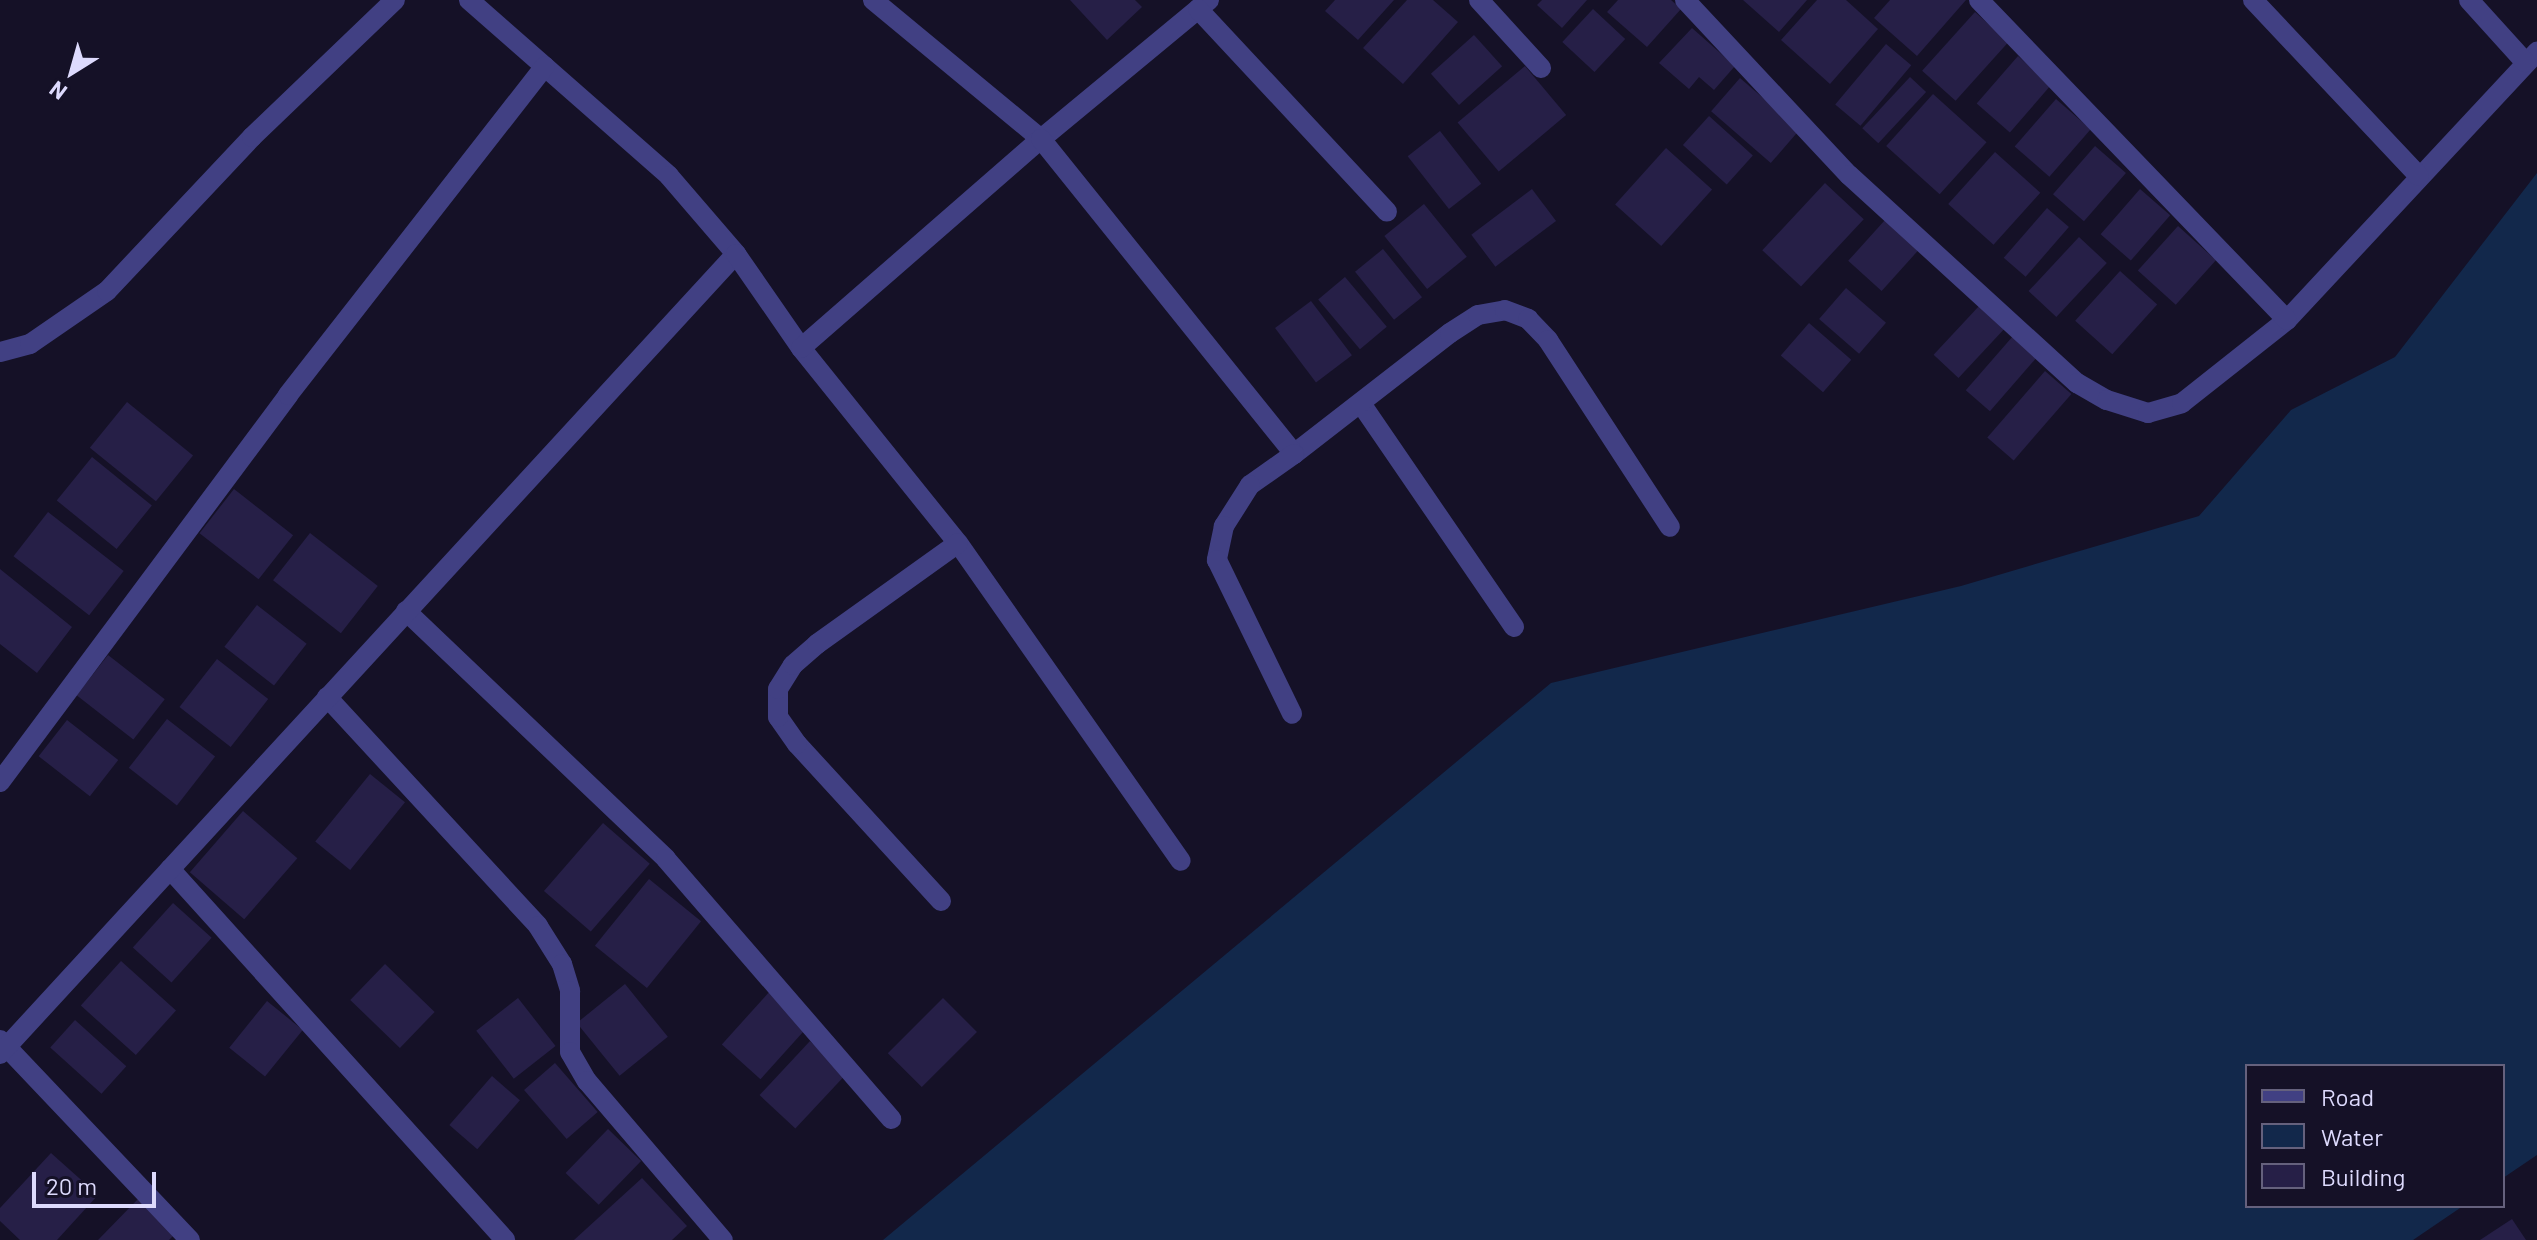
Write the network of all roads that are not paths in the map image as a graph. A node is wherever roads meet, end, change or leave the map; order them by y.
1 (395, 0) edge
2 (469, 0) edge
3 (1479, 0) edge
4 (1685, 0) edge
5 (1979, 0) edge
6 (2253, 0) edge
7 (2469, 0) edge
8 (885, 4) edge
9 (1203, 5) edge
10 (2531, 57) edge
11 (545, 66) junction
12 (1541, 68) dead end
13 (1041, 139) junction
14 (2419, 176) junction
15 (1387, 212) dead end
16 (736, 254) junction
17 (2287, 320) junction
18 (801, 348) junction
19 (0, 352) edge
20 (1362, 405) junction
21 (1294, 454) junction
22 (1670, 527) dead end
23 (958, 543) junction
24 (406, 611) junction
25 (1514, 627) dead end
26 (327, 697) junction
27 (1292, 714) dead end
28 (0, 782) edge
29 (1181, 861) dead end
30 (170, 869) junction
31 (941, 901) dead end
32 (2, 1047) edge
33 (891, 1119) dead end
34 (190, 1240) edge
35 (505, 1240) edge
36 (723, 1240) edge

1 - 19 street
2 - 11 street
3 - 12 street
4 - 17 street
5 - 17 street
6 - 14 street
7 - 10 street
8 - 13 street
9 - 13 street
9 - 15 street
10 - 14 street
11 - 16 street
11 - 28 street
13 - 18 street
13 - 21 street
14 - 17 street
16 - 18 street
16 - 24 street
18 - 23 street
20 - 21 street
20 - 22 street
20 - 25 street
21 - 27 street
23 - 29 street
23 - 31 street
24 - 26 street
24 - 33 street
26 - 30 street
26 - 36 street
30 - 32 street
30 - 35 street
32 - 34 street

